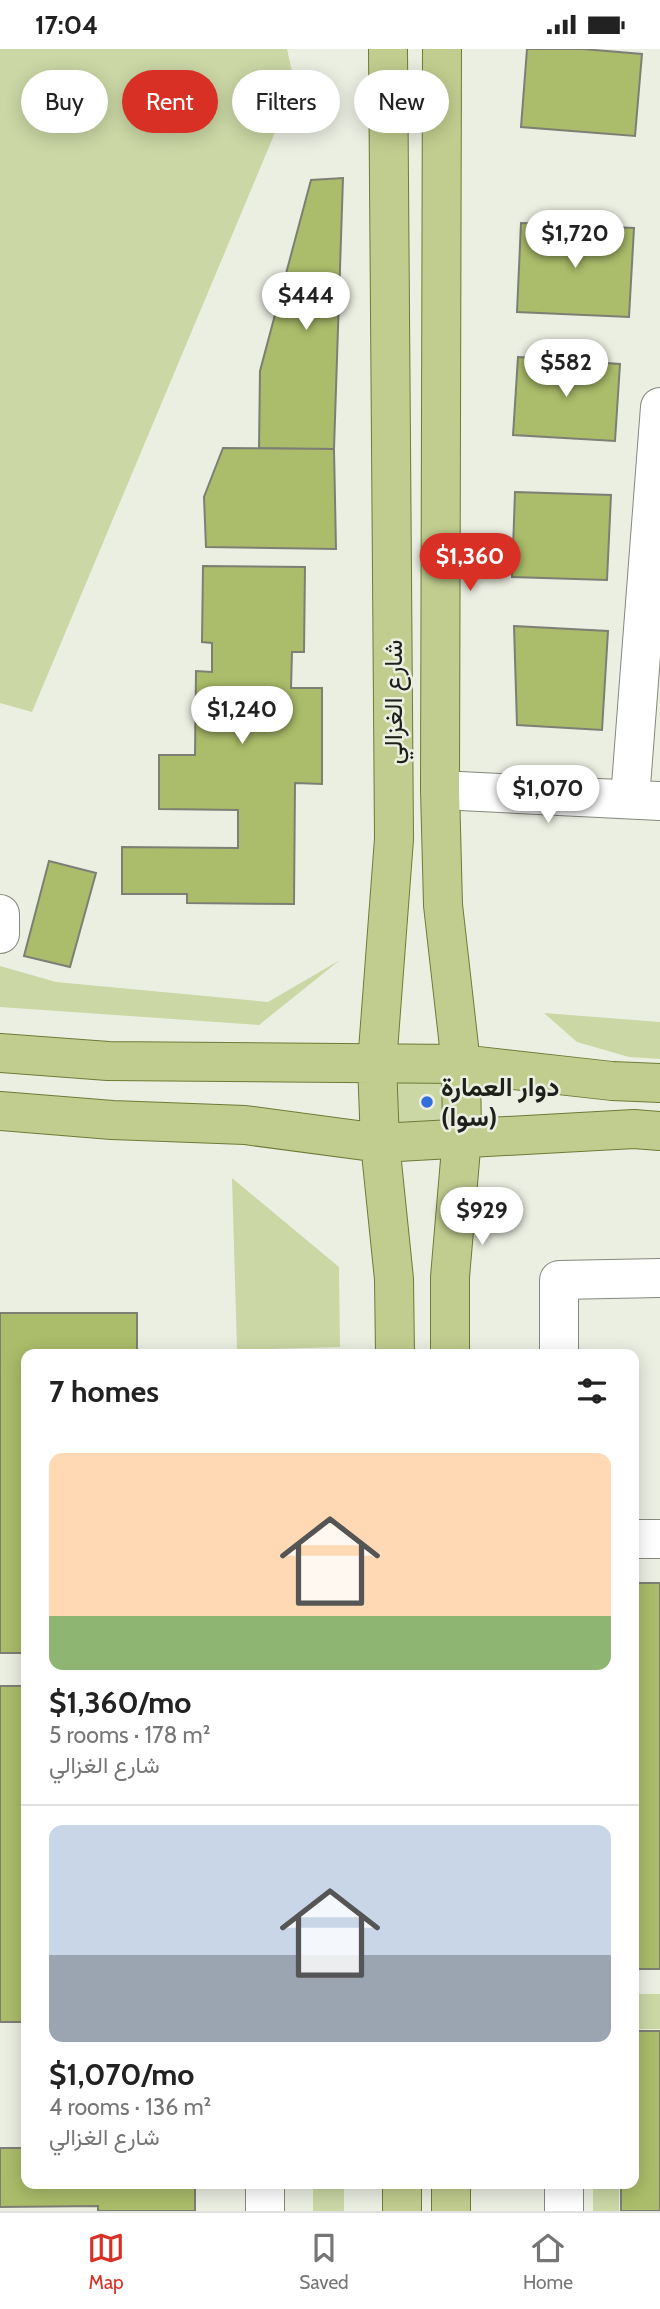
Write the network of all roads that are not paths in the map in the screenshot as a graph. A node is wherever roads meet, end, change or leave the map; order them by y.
1 (388, 49) edge
2 (442, 49) edge
3 (660, 407) edge
4 (440, 790) junction
5 (645, 800) edge
6 (0, 914) edge
7 (0, 934) edge
8 (0, 1053) edge
9 (377, 1064) junction
10 (461, 1064) junction
11 (660, 1083) edge
12 (0, 1111) edge
13 (660, 1131) edge
14 (462, 1137) junction
15 (380, 1143) junction
16 (660, 1278) edge
17 (395, 1349) edge
18 (450, 1349) edge
19 (559, 1349) edge
20 (639, 1539) edge
21 (660, 1539) edge
22 (265, 2189) edge
23 (402, 2189) edge
24 (451, 2189) edge
25 (564, 2189) edge
26 (265, 2211) edge
27 (402, 2211) edge
28 (451, 2211) edge
29 (564, 2211) edge

1 - 9 main road, شارع الغزالي
2 - 4 main road, شارع الغزالي
3 - 5 street
4 - 5 street
4 - 10 main road, شارع الغزالي
6 - 7 street
8 - 9 main road
9 - 10 main road
9 - 15 main road, شارع الغزالي
10 - 11 main road
10 - 14 main road, شارع الغزالي
12 - 15 main road
13 - 14 main road
14 - 15 main road
14 - 18 main road, شارع الغزالي
15 - 17 main road, شارع الغزالي
16 - 19 street
20 - 21 street
22 - 26 street
23 - 27 main road
24 - 28 main road
25 - 29 street

